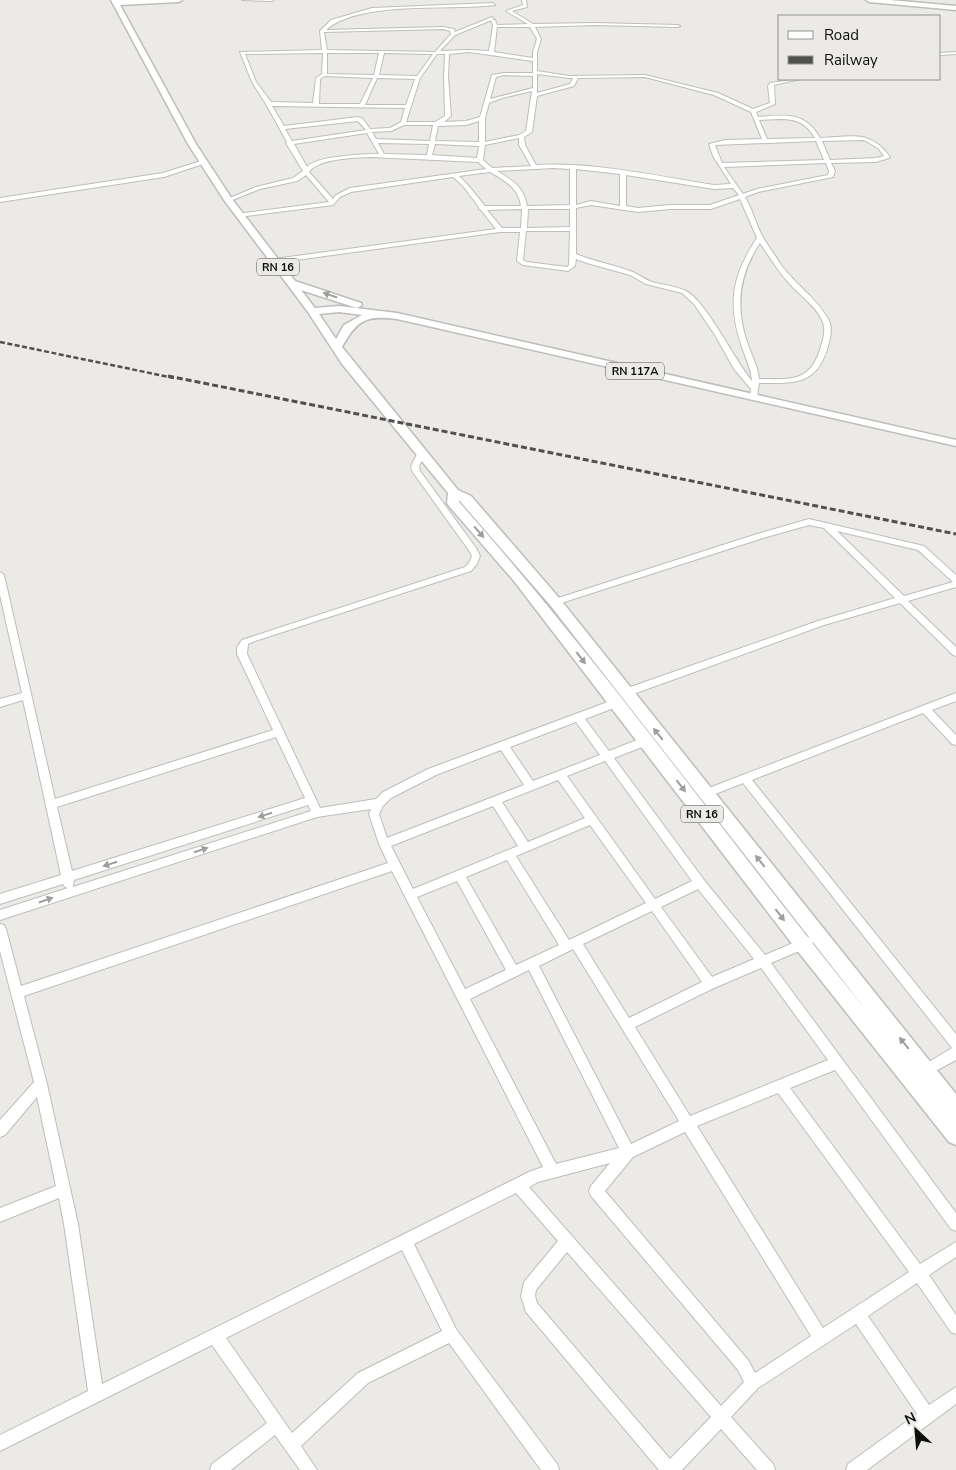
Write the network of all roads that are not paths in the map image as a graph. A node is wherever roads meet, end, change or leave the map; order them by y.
1 (162, 0) edge
2 (173, 0) edge
3 (179, 0) edge
4 (244, 0) edge
5 (272, 0) edge
6 (524, 0) edge
7 (869, 0) edge
8 (114, 2) edge
9 (493, 2) edge
10 (956, 8) edge
11 (139, 9) dead end
12 (492, 18) junction
13 (531, 24) junction
14 (495, 26) junction
15 (678, 26) dead end
16 (322, 31) junction
17 (453, 34) junction
18 (326, 52) junction
19 (382, 52) junction
20 (491, 52) junction
21 (436, 53) junction
22 (448, 53) junction
23 (956, 53) edge
24 (941, 54) edge
25 (535, 60) junction
26 (324, 74) junction
27 (535, 74) junction
28 (376, 76) junction
29 (576, 77) junction
30 (418, 78) junction
31 (793, 80) edge
32 (534, 92) junction
33 (487, 102) junction
34 (269, 104) junction
35 (316, 104) junction
36 (362, 105) junction
37 (408, 107) junction
38 (753, 111) junction
39 (482, 118) junction
40 (756, 119) junction
41 (403, 123) junction
42 (436, 124) junction
43 (281, 128) junction
44 (369, 131) junction
45 (521, 136) junction
46 (818, 140) junction
47 (375, 141) junction
48 (765, 141) junction
49 (289, 143) junction
50 (431, 143) junction
51 (482, 144) junction
52 (383, 156) junction
53 (429, 158) junction
54 (480, 160) junction
55 (204, 162) junction
56 (827, 162) junction
57 (721, 164) junction
58 (534, 166) junction
59 (573, 166) junction
60 (490, 170) junction
61 (623, 172) junction
62 (307, 173) junction
63 (454, 175) junction
64 (736, 186) junction
65 (742, 197) junction
66 (0, 200) edge
67 (228, 200) junction
68 (333, 202) junction
69 (573, 207) junction
70 (623, 207) junction
71 (481, 208) junction
72 (524, 208) junction
73 (239, 215) junction
74 (500, 230) junction
75 (523, 230) junction
76 (573, 230) junction
77 (760, 238) junction
78 (573, 255) junction
79 (274, 262) junction
80 (290, 283) junction
81 (312, 311) junction
82 (372, 312) junction
83 (336, 348) junction
84 (757, 381) junction
85 (754, 394) junction
86 (956, 443) edge
87 (421, 454) junction
88 (454, 493) junction
89 (825, 524) junction
90 (0, 575) edge
91 (956, 580) edge
92 (956, 584) edge
93 (901, 600) junction
94 (555, 602) junction
95 (956, 653) edge
96 (28, 695) junction
97 (956, 697) edge
98 (621, 698) junction
99 (0, 702) edge
100 (924, 709) junction
101 (578, 717) junction
102 (279, 732) junction
103 (646, 741) junction
104 (956, 741) edge
105 (503, 746) junction
106 (608, 757) junction
107 (561, 776) junction
108 (746, 778) junction
109 (531, 787) junction
110 (705, 794) junction
111 (311, 800) junction
112 (496, 801) junction
113 (379, 803) junction
114 (52, 804) junction
115 (317, 813) junction
116 (592, 820) junction
117 (384, 844) junction
118 (525, 847) junction
119 (509, 854) junction
120 (395, 864) junction
121 (459, 874) junction
122 (68, 878) junction
123 (700, 883) junction
124 (70, 892) junction
125 (410, 895) junction
126 (0, 899) edge
127 (653, 906) junction
128 (0, 915) edge
129 (0, 929) edge
130 (819, 936) junction
131 (570, 944) junction
132 (802, 944) junction
133 (763, 962) junction
134 (532, 964) junction
135 (514, 972) junction
136 (710, 984) junction
137 (17, 993) junction
138 (463, 996) junction
139 (626, 1025) junction
140 (956, 1044) edge
141 (956, 1052) edge
142 (837, 1063) junction
143 (926, 1070) junction
144 (41, 1084) junction
145 (780, 1085) junction
146 (956, 1108) edge
147 (687, 1124) junction
148 (0, 1130) edge
149 (956, 1135) edge
150 (628, 1152) junction
151 (552, 1172) junction
152 (518, 1185) junction
153 (63, 1190) junction
154 (0, 1215) edge
155 (956, 1224) edge
156 (405, 1241) junction
157 (566, 1242) junction
158 (956, 1249) edge
159 (919, 1274) junction
160 (857, 1313) junction
161 (956, 1327) edge
162 (451, 1334) junction
163 (215, 1336) junction
164 (821, 1338) junction
165 (753, 1383) junction
166 (96, 1395) junction
167 (956, 1396) edge
168 (926, 1415) junction
169 (720, 1416) junction
170 (276, 1425) junction
171 (0, 1443) edge
172 (291, 1445) junction
173 (218, 1470) edge
174 (309, 1470) edge
175 (551, 1470) edge
176 (670, 1470) edge
177 (767, 1470) edge
178 (854, 1470) edge

1 - 2 main road
2 - 3 main road
2 - 8 main road
2 - 11 main road
4 - 5 street
6 - 13 street
7 - 10 main road
8 - 55 main road, RN 16
9 - 12 street
9 - 16 street
12 - 14 street
12 - 17 street
13 - 14 street
13 - 15 street
13 - 25 street
14 - 20 street
16 - 17 street
16 - 18 street
17 - 21 street
18 - 19 street
18 - 26 street
18 - 34 street
19 - 21 street
19 - 28 street
20 - 22 street
20 - 25 street
21 - 22 street
21 - 30 street
22 - 42 street
23 - 24 street
25 - 27 street
26 - 28 street
26 - 35 street
27 - 29 street
27 - 32 street
27 - 33 street
28 - 30 street
28 - 36 street
29 - 32 street
29 - 38 street
30 - 37 street
31 - 38 street
32 - 33 street
32 - 45 street
33 - 39 street
34 - 35 street
34 - 43 street
35 - 36 street
36 - 37 street
37 - 41 street
38 - 40 street
39 - 42 street
39 - 51 street
40 - 46 street
40 - 48 street
41 - 42 street
41 - 44 street
42 - 50 street
43 - 44 street
43 - 49 street
44 - 47 street
44 - 49 street
45 - 51 street
45 - 58 street
46 - 48 street
46 - 56 street
46 - 56 street
47 - 50 street
47 - 52 street
48 - 57 street
49 - 62 street
50 - 51 street
50 - 53 street
51 - 54 street
52 - 53 street
52 - 62 street
53 - 54 street
54 - 60 street
55 - 66 street
55 - 67 main road, RN 16
56 - 57 street
56 - 65 street
57 - 64 street
58 - 59 street
58 - 60 street
59 - 61 street
59 - 69 street
60 - 63 street
60 - 72 street
61 - 64 street
61 - 70 street
62 - 67 street
62 - 68 street
63 - 68 street
63 - 71 street
64 - 65 street
65 - 70 street
65 - 77 street
67 - 73 main road, RN 16
68 - 73 street
69 - 70 street
69 - 72 street
69 - 76 street
71 - 72 street
71 - 74 street
72 - 75 street
73 - 79 main road, RN 16
74 - 75 street
74 - 79 street
75 - 76 street
75 - 78 street
76 - 78 street
77 - 84 street
77 - 84 street
78 - 85 street
79 - 80 main road, RN 16
80 - 81 main road, RN 16
82 -> 80 main road
81 - 82 main road, RN 117A
81 - 83 main road, RN 16
82 - 83 main road
82 - 85 main road, RN 117A
83 - 87 main road, RN 16
84 - 85 street
85 - 86 main road, RN 117A
87 - 88 main road, RN 16
87 - 102 street
88 - 94 main road, RN 16
88 -> 98 main road, RN 16
89 - 91 street
89 - 93 street
89 - 94 street
90 - 96 street
92 - 93 street
93 - 95 street
93 - 98 street
94 - 98 main road, RN 16
96 - 99 street
96 - 114 street
97 - 100 street
98 - 101 street
98 - 103 main road, RN 16
110 -> 98 main road, RN 16
100 - 104 street
100 - 108 street
101 - 105 street
101 - 106 street
102 - 111 street
102 - 114 street
103 - 106 street
103 -> 132 main road, RN 16
105 - 109 street
105 - 113 street
106 - 107 street
106 - 123 street
107 - 109 street
107 - 116 street
108 - 110 street
108 - 140 street
109 - 112 street
130 -> 110 main road, RN 16
111 - 115 street
111 -> 122 street
112 - 117 street
112 - 118 street
113 - 115 street
113 - 117 street
114 - 122 street
124 -> 115 street
116 - 118 street
116 - 127 street
117 - 120 street
118 - 119 street
119 - 121 street
119 - 131 street
120 - 125 street
120 - 137 street
121 - 125 street
121 - 135 street
122 - 124 street
122 - 126 street
123 - 127 street
123 - 133 street
128 -> 124 street
125 - 138 street
127 - 131 street
127 - 136 street
129 - 137 street
130 - 132 street
143 -> 130 main road, RN 16
131 - 134 street
131 - 139 street
132 - 133 street
132 - 149 main road, RN 16
133 - 136 street
133 - 142 street
134 - 135 street
134 - 150 street
135 - 138 street
136 - 139 street
137 - 144 street
138 - 151 street
139 - 147 street
141 - 143 street
142 - 145 street
142 - 155 street
143 - 146 main road, RN 16
144 - 148 street
144 - 153 street
145 - 147 street
145 - 159 street
147 - 150 street
147 - 164 street
150 - 151 street
150 - 165 street
151 - 152 street
152 - 156 street
152 - 157 street
153 - 154 street
153 - 166 street
156 - 162 street
156 - 163 street
157 - 169 street
157 - 176 street
158 - 159 street
159 - 160 street
159 - 161 street
160 - 164 street
160 - 168 street
162 - 172 street
162 - 175 street
163 - 166 street
163 - 170 street
164 - 165 street
165 - 169 street
166 - 171 street
167 - 168 street
168 - 178 street
169 - 176 street
169 - 177 street
170 - 172 street
170 - 173 street
172 - 174 street

